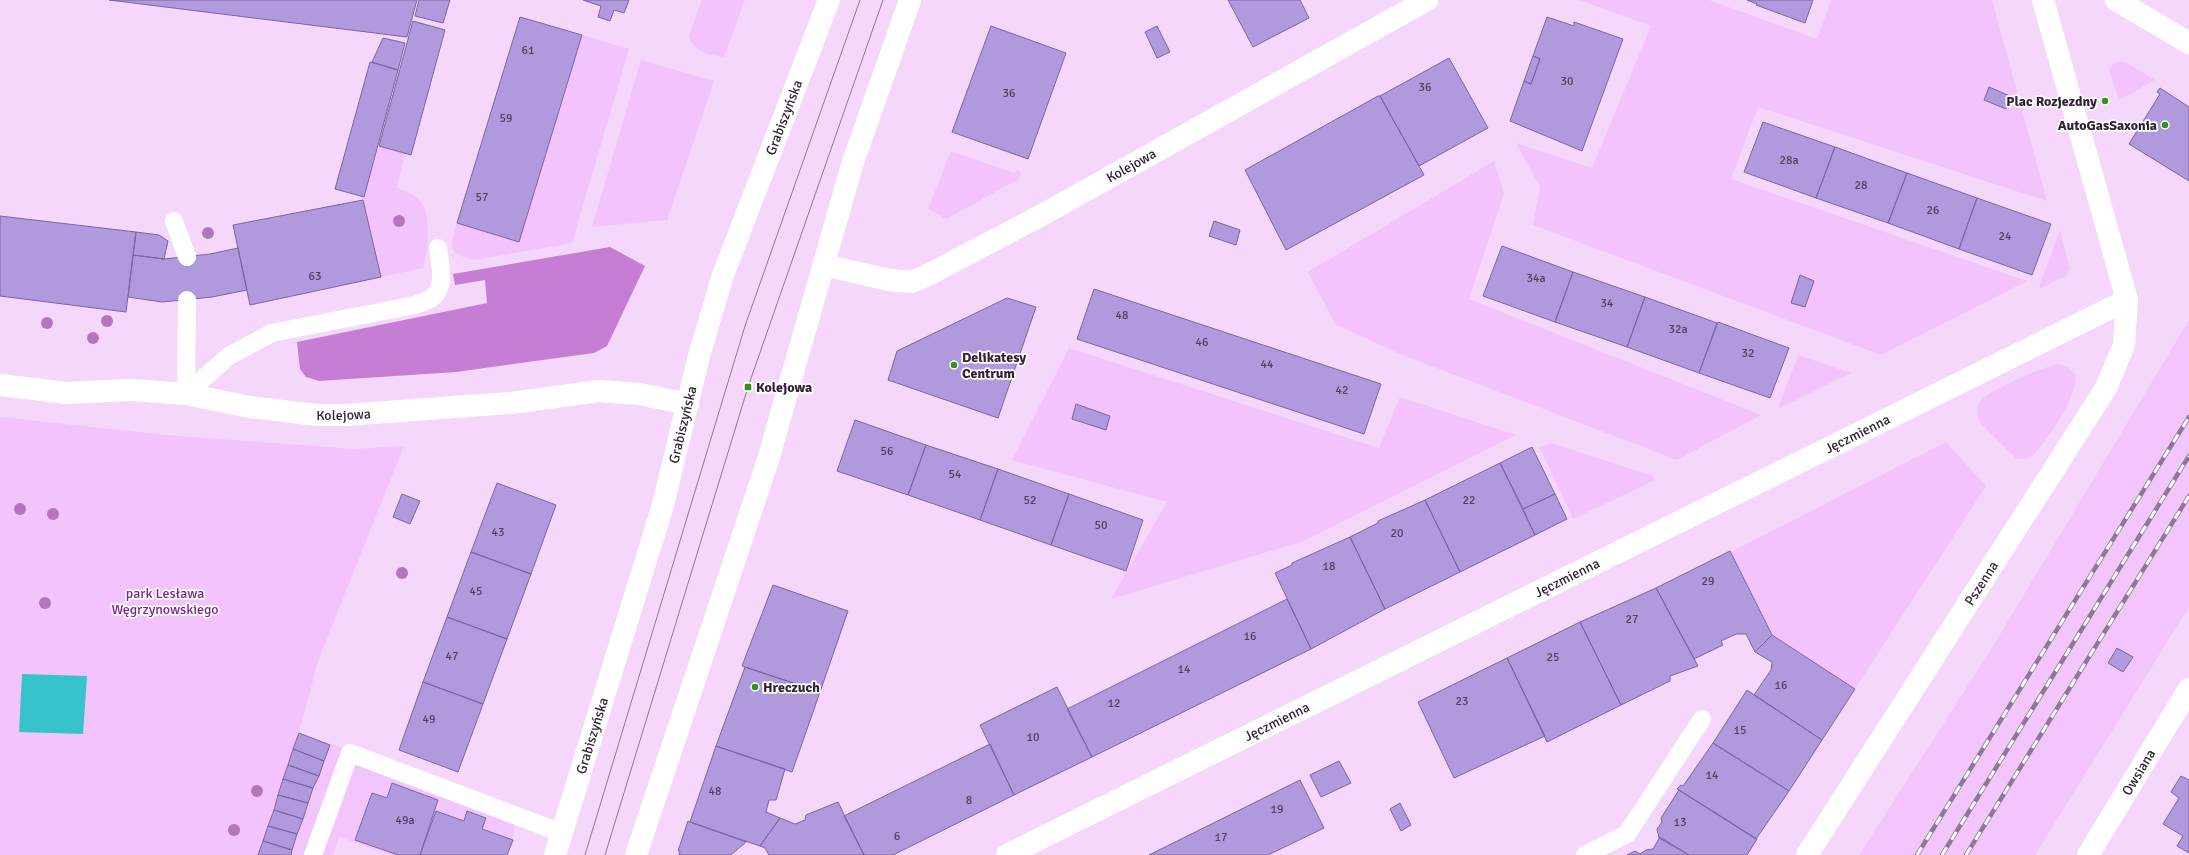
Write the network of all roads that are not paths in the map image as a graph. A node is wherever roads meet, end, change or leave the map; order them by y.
1 (829, 0) edge
2 (910, 0) edge
3 (1427, 0) edge
4 (2043, 0) edge
5 (2116, 0) edge
6 (2189, 43) edge
7 (174, 221) dead end
8 (438, 248) dead end
9 (187, 257) dead end
10 (824, 266) junction
11 (187, 300) dead end
12 (2127, 300) junction
13 (0, 385) edge
14 (186, 394) junction
15 (688, 404) junction
16 (2189, 689) edge
17 (1702, 719) dead end
18 (562, 833) junction
19 (313, 855) edge
20 (555, 855) edge
21 (636, 855) edge
22 (1007, 855) edge
23 (1585, 855) edge
24 (1807, 855) edge
25 (2088, 855) edge

1 - 15 street, Grabiszyńska
2 - 10 street
3 - 10 street, Kolejowa
4 - 12 street
5 - 6 street
7 - 9 lane
8 - 14 lane
10 - 21 street
11 - 14 lane
12 - 22 street, Jęczmienna
12 - 24 street, Pszenna
13 - 14 street, Kolejowa
14 - 15 street, Kolejowa
15 - 18 street, Grabiszyńska
16 - 25 street, Owsiana
17 - 23 lane
18 - 19 lane
18 - 20 street, Grabiszyńska

